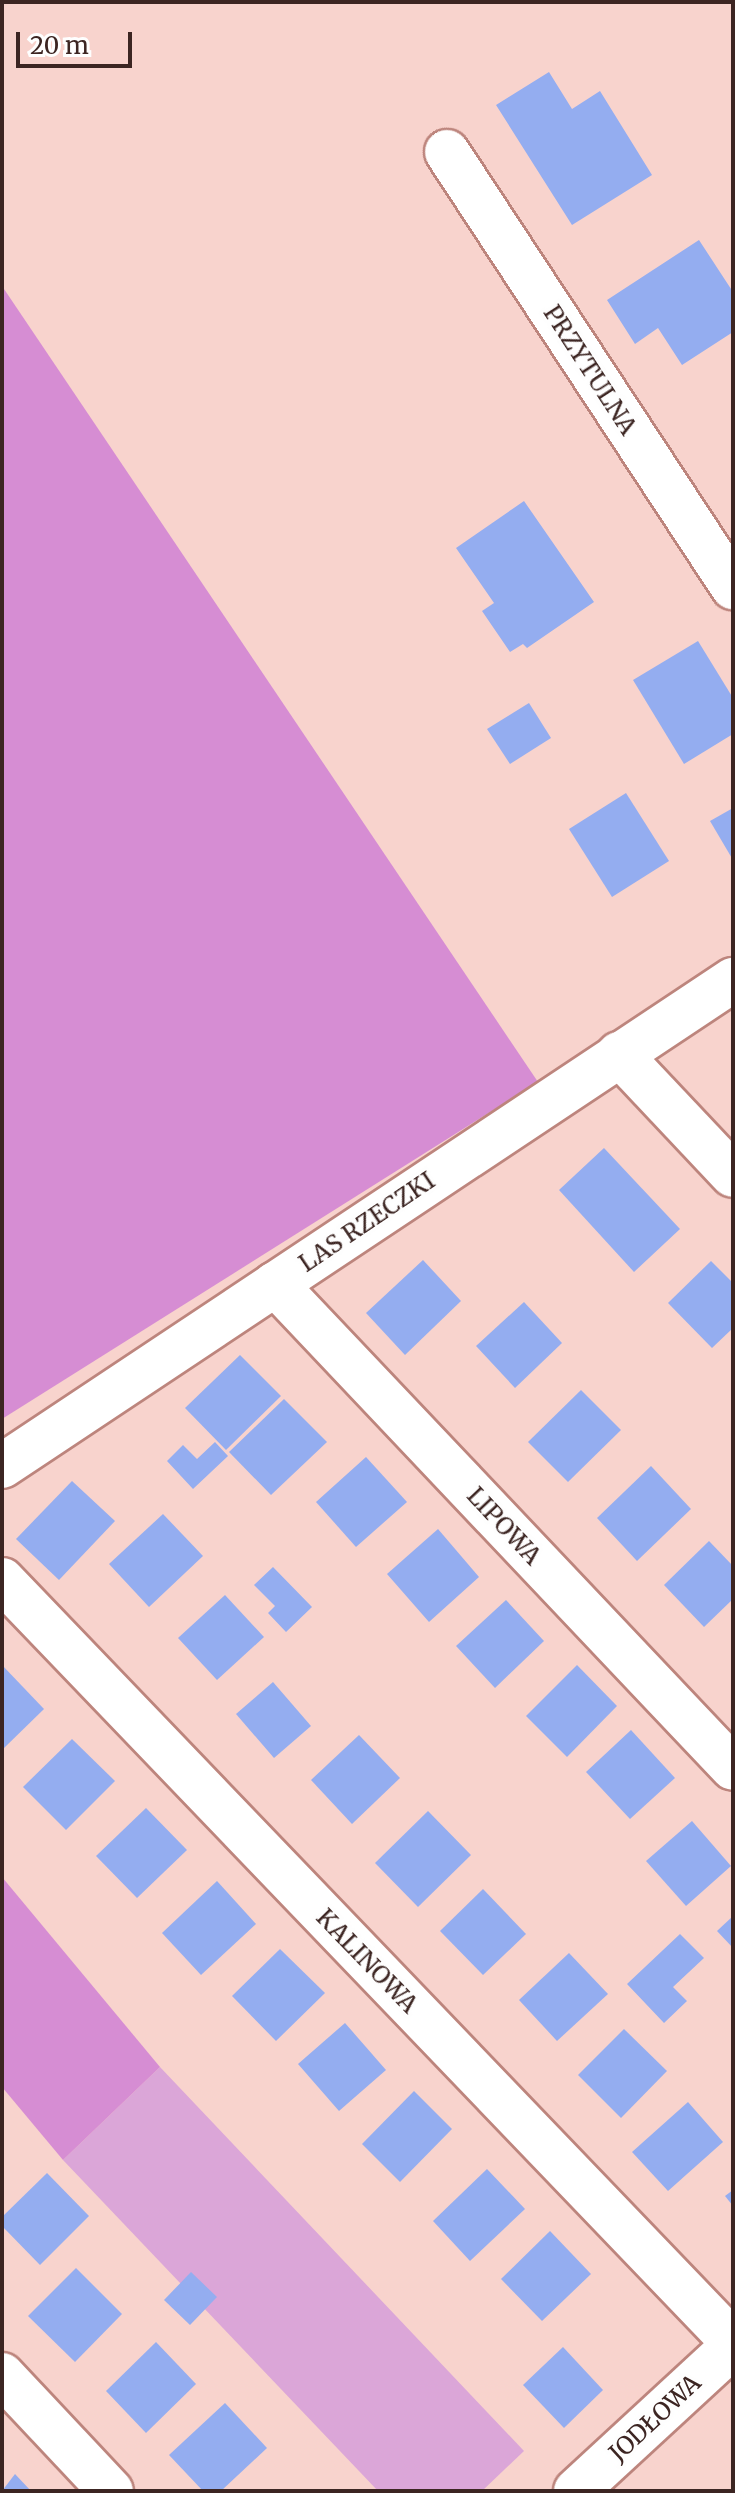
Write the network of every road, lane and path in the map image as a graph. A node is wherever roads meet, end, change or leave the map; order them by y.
1 (447, 152) dead end
2 (733, 587) edge
3 (733, 980) edge
4 (619, 1054) junction
5 (733, 1175) edge
6 (275, 1284) junction
7 (2, 1466) edge
8 (2, 1580) edge
9 (733, 1768) edge
10 (733, 2344) edge
11 (2, 2375) edge
12 (111, 2491) edge
13 (576, 2491) edge

1 - 2 street, PRZYTULNA
3 - 4 street, LAS RZECZKI
4 - 5 street
4 - 6 street, LAS RZECZKI
6 - 7 street, LAS RZECZKI
6 - 9 street, LIPOWA
8 - 10 street, KALINOWA
10 - 13 street, JODŁOWA
11 - 12 street

